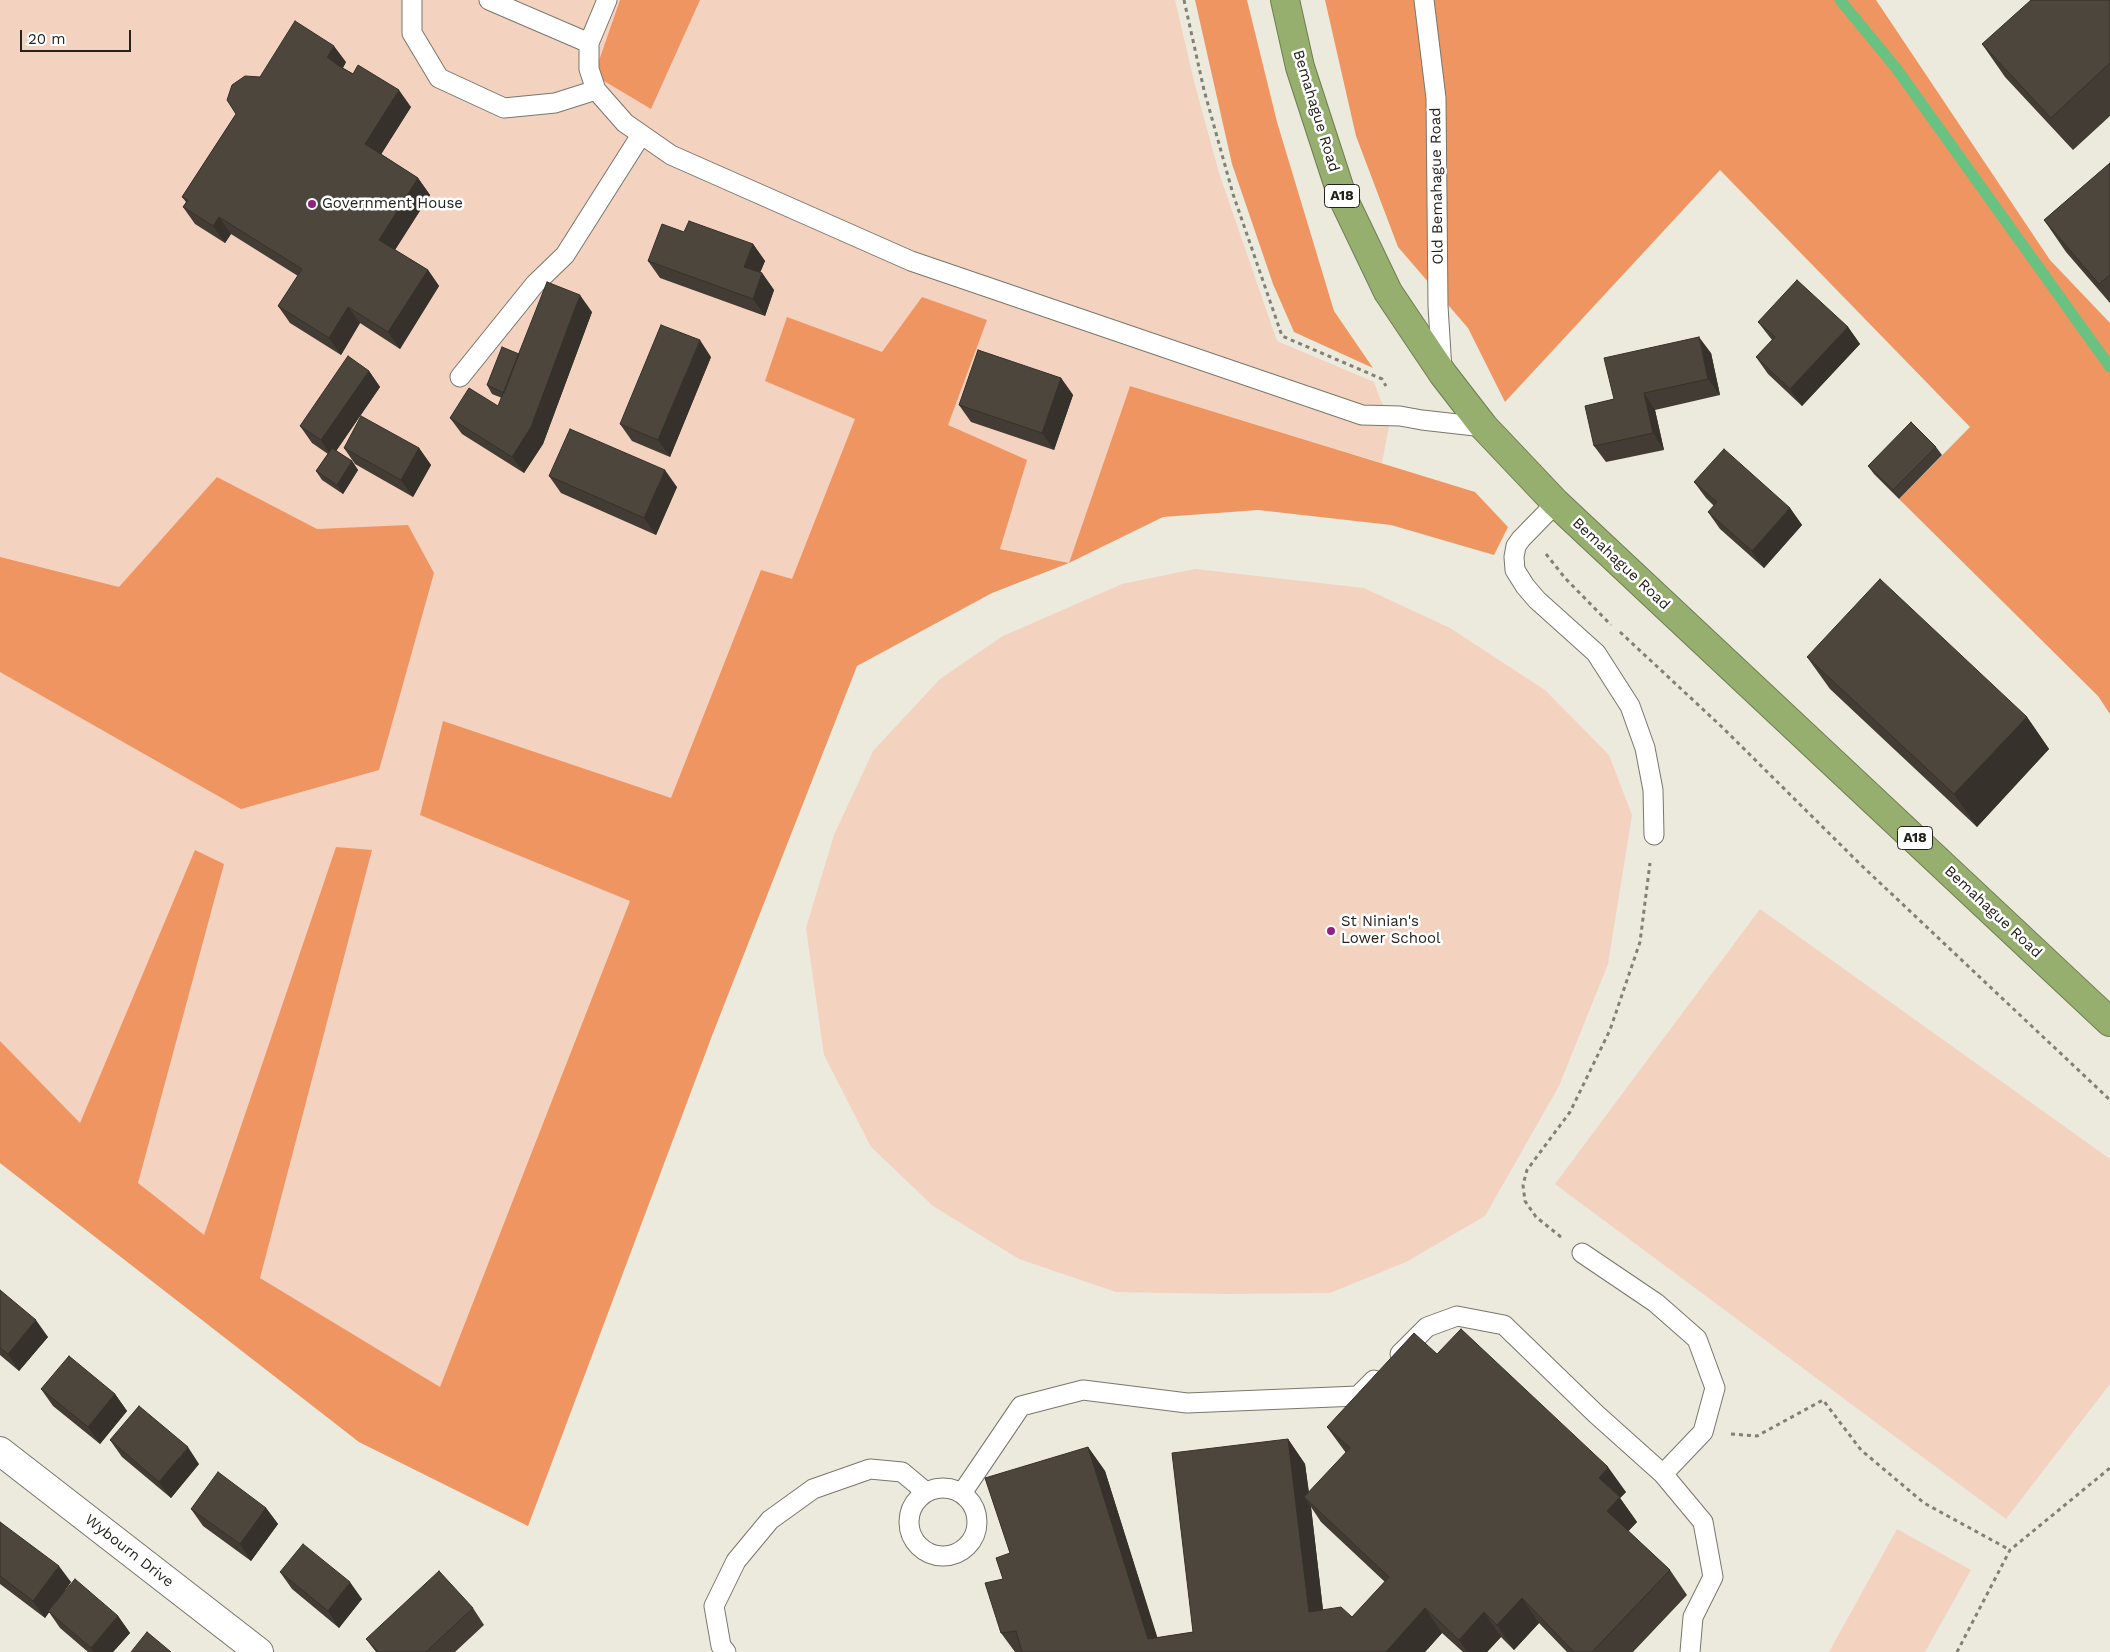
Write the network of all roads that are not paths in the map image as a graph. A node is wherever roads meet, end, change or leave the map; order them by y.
1 (412, 0) edge
2 (489, 0) edge
3 (607, 0) edge
4 (1285, 0) edge
5 (1424, 0) edge
6 (588, 43) junction
7 (596, 90) junction
8 (641, 135) junction
9 (1442, 374) junction
10 (460, 377) dead end
11 (1484, 427) junction
12 (1556, 503) junction
13 (1654, 835) road end
14 (2110, 1022) edge
15 (1582, 1253) road end
16 (0, 1450) edge
17 (1663, 1474) junction
18 (926, 1492) junction
19 (962, 1493) junction
20 (259, 1652) edge
21 (726, 1652) edge
22 (1690, 1652) edge

1 - 7 lane
2 - 6 lane
3 - 6 lane
4 - 9 highway, Bemahague Road / A18
5 - 9 lane, Old Bemahague Road
6 - 7 lane
7 - 8 lane
8 - 10 lane
8 - 11 lane
9 - 11 highway, Bemahague Road / A18
11 - 12 highway, Bemahague Road / A18
12 - 13 lane
12 - 14 highway, Bemahague Road / A18
15 - 17 lane
16 - 20 street, Wybourn Drive
17 - 19 lane
17 - 22 lane
18 - 19 lane
18 - 19 lane
18 - 21 lane

